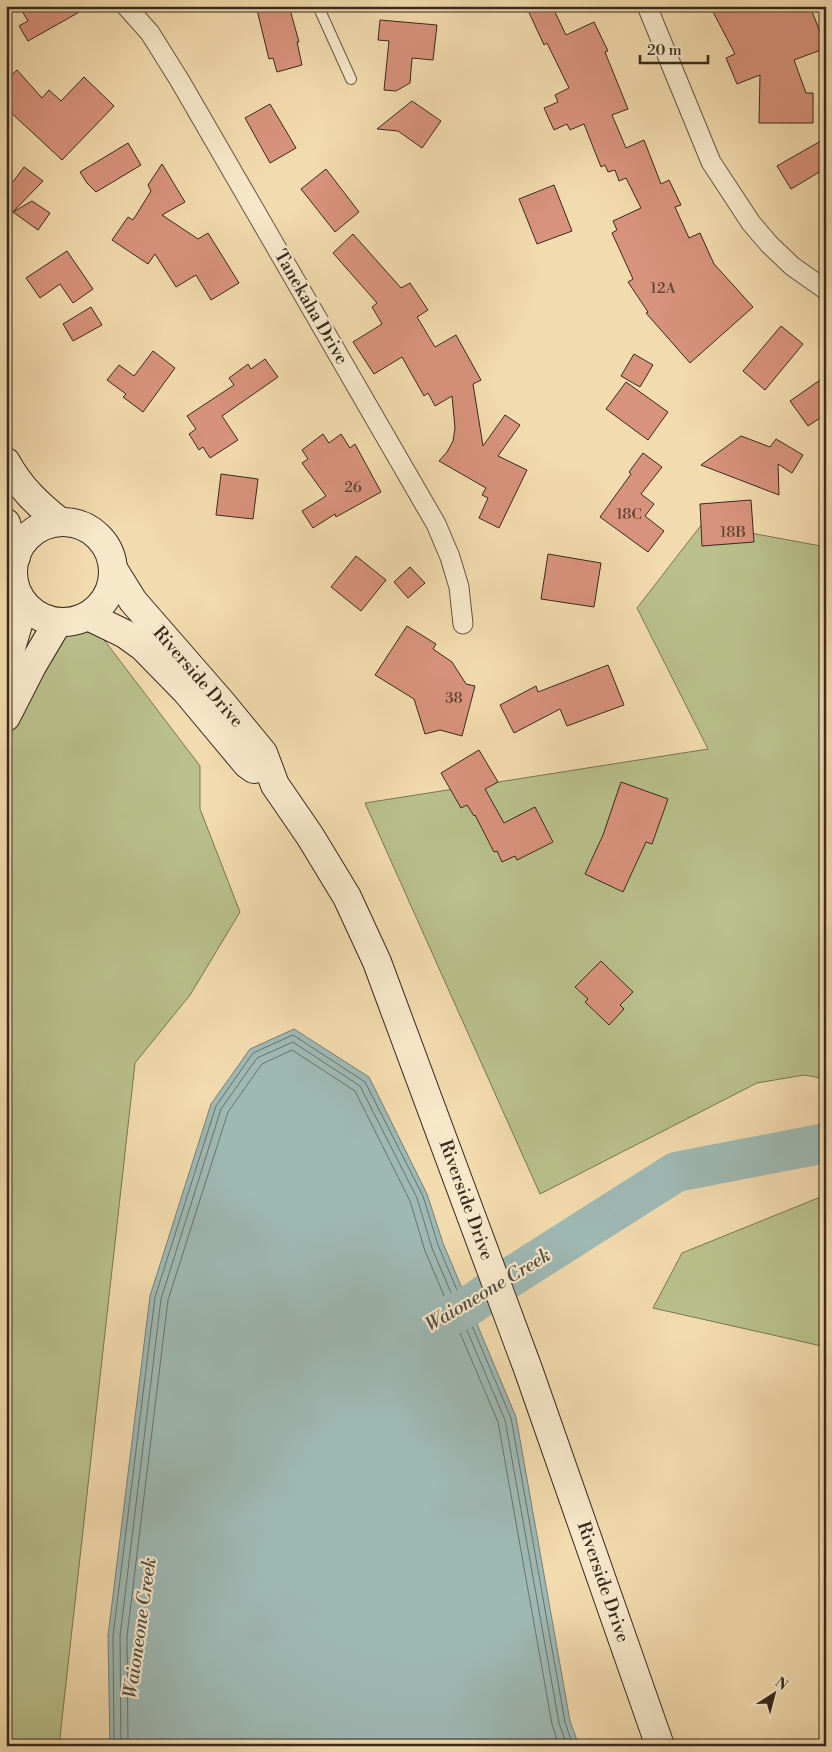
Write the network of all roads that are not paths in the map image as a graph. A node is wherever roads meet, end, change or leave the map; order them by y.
1 (126, 6) edge
2 (318, 6) edge
3 (647, 6) edge
4 (351, 79) dead end
5 (826, 290) edge
6 (6, 462) edge
7 (59, 521) junction
8 (6, 523) edge
9 (16, 557) junction
10 (115, 572) junction
11 (24, 604) junction
12 (88, 616) junction
13 (58, 622) junction
14 (463, 624) dead end
15 (6, 665) edge
16 (6, 717) edge
17 (275, 785) junction
18 (660, 1746) edge

1 - 14 street, Tanekaha Drive
2 - 4 lane
3 - 5 street
6 - 7 main road
7 - 9 main road
7 - 10 main road
8 - 9 main road
9 - 11 main road
10 - 12 main road
10 - 17 main road, Riverside Drive
11 - 13 main road
11 - 15 main road
12 - 13 main road
12 - 17 main road, Riverside Drive
13 - 16 main road
17 - 18 main road, Riverside Drive

